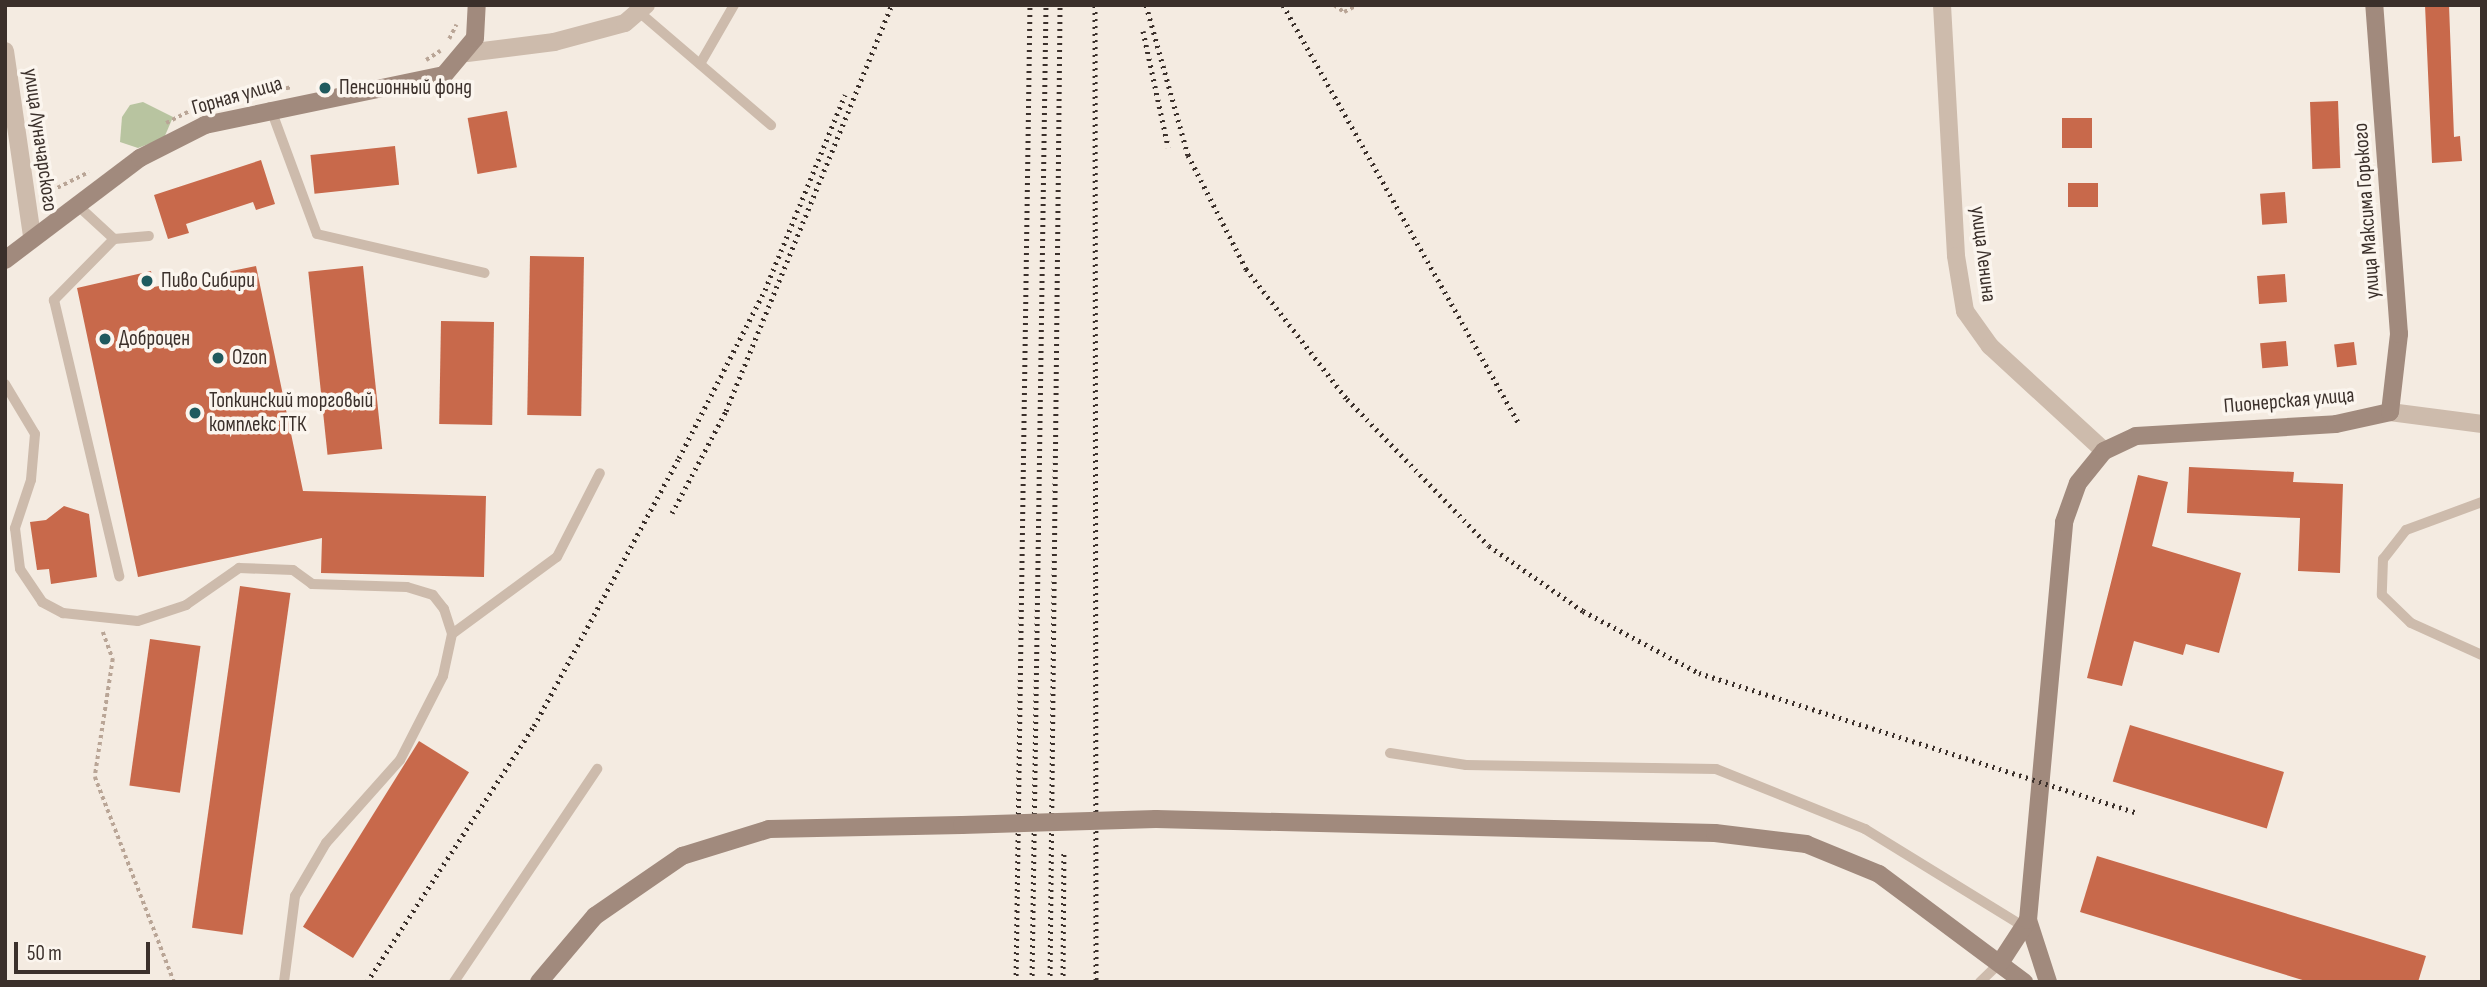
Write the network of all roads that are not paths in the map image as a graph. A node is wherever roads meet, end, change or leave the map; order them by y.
1 (477, 5) edge
2 (734, 5) edge
3 (1942, 5) edge
4 (2374, 5) edge
5 (642, 9) edge
6 (5, 51) edge
7 (467, 52) junction
8 (700, 64) junction
9 (270, 107) junction
10 (771, 125) dead end
11 (75, 203) junction
12 (32, 235) junction
13 (149, 236) dead end
14 (114, 239) junction
15 (5, 260) edge
16 (485, 273) dead end
17 (5, 384) edge
18 (2390, 412) junction
19 (2482, 424) edge
20 (2104, 452) junction
21 (600, 473) dead end
22 (2482, 502) edge
23 (119, 576) dead end
24 (452, 634) junction
25 (2482, 655) edge
26 (1390, 753) dead end
27 (597, 769) dead end
28 (2027, 924) junction
29 (2000, 963) junction
30 (284, 982) edge
31 (454, 982) edge
32 (539, 982) edge
33 (1980, 982) edge
34 (2024, 982) edge
35 (2048, 982) edge

1 - 7 street
2 - 8 lane
3 - 20 street, улица Ленина
4 - 18 street, улица Максима Горького
5 - 7 street
5 - 8 lane
6 - 12 street, улица Луначарского
7 - 9 street, Горная улица
8 - 10 lane
9 - 11 street, Горная улица
9 - 16 lane
11 - 12 street, Горная улица
11 - 14 lane
12 - 15 street, Горная улица
13 - 14 lane
14 - 23 lane
17 - 24 lane
18 - 19 street, Пионерская улица
18 - 20 street, Пионерская улица
20 - 28 street
21 - 24 lane
22 - 25 lane
24 - 30 lane
26 - 28 lane
27 - 31 lane
28 - 29 street
28 - 35 street
29 - 32 street, bridge
29 - 33 lane
29 - 34 street

